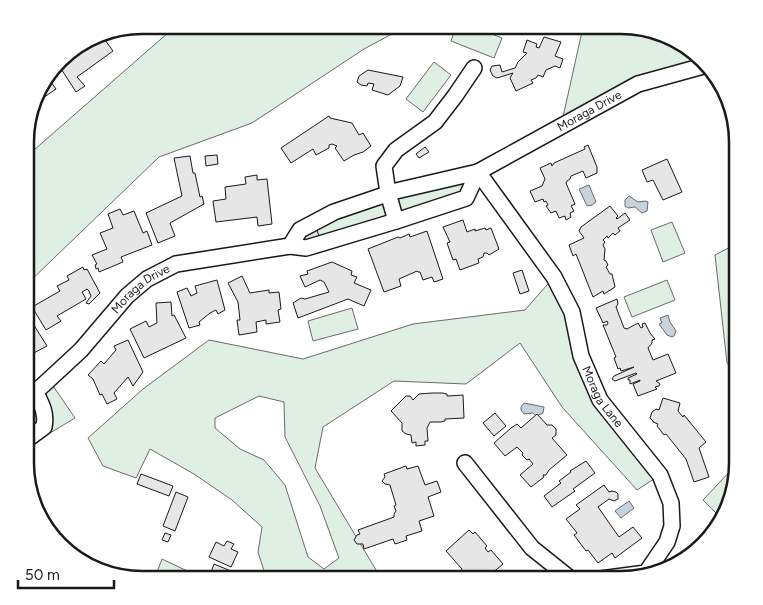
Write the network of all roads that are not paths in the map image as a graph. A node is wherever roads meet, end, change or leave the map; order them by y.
1 (700, 67) edge
2 (474, 68) dead end
3 (478, 172) junction
4 (388, 193) junction
5 (396, 221) junction
6 (290, 246) junction
7 (34, 391) edge
8 (34, 399) edge
9 (34, 435) edge
10 (465, 463) dead end
11 (652, 567) edge
12 (561, 571) edge

1 - 3 street, Moraga Drive
2 - 4 street
3 - 4 street, Moraga Drive
3 - 5 street, Moraga Drive
3 - 11 street, Moraga Lane
4 - 5 street
4 - 6 street, Moraga Drive
5 - 6 street, Moraga Drive
6 - 7 street, Moraga Drive
8 - 9 street
10 - 12 street

